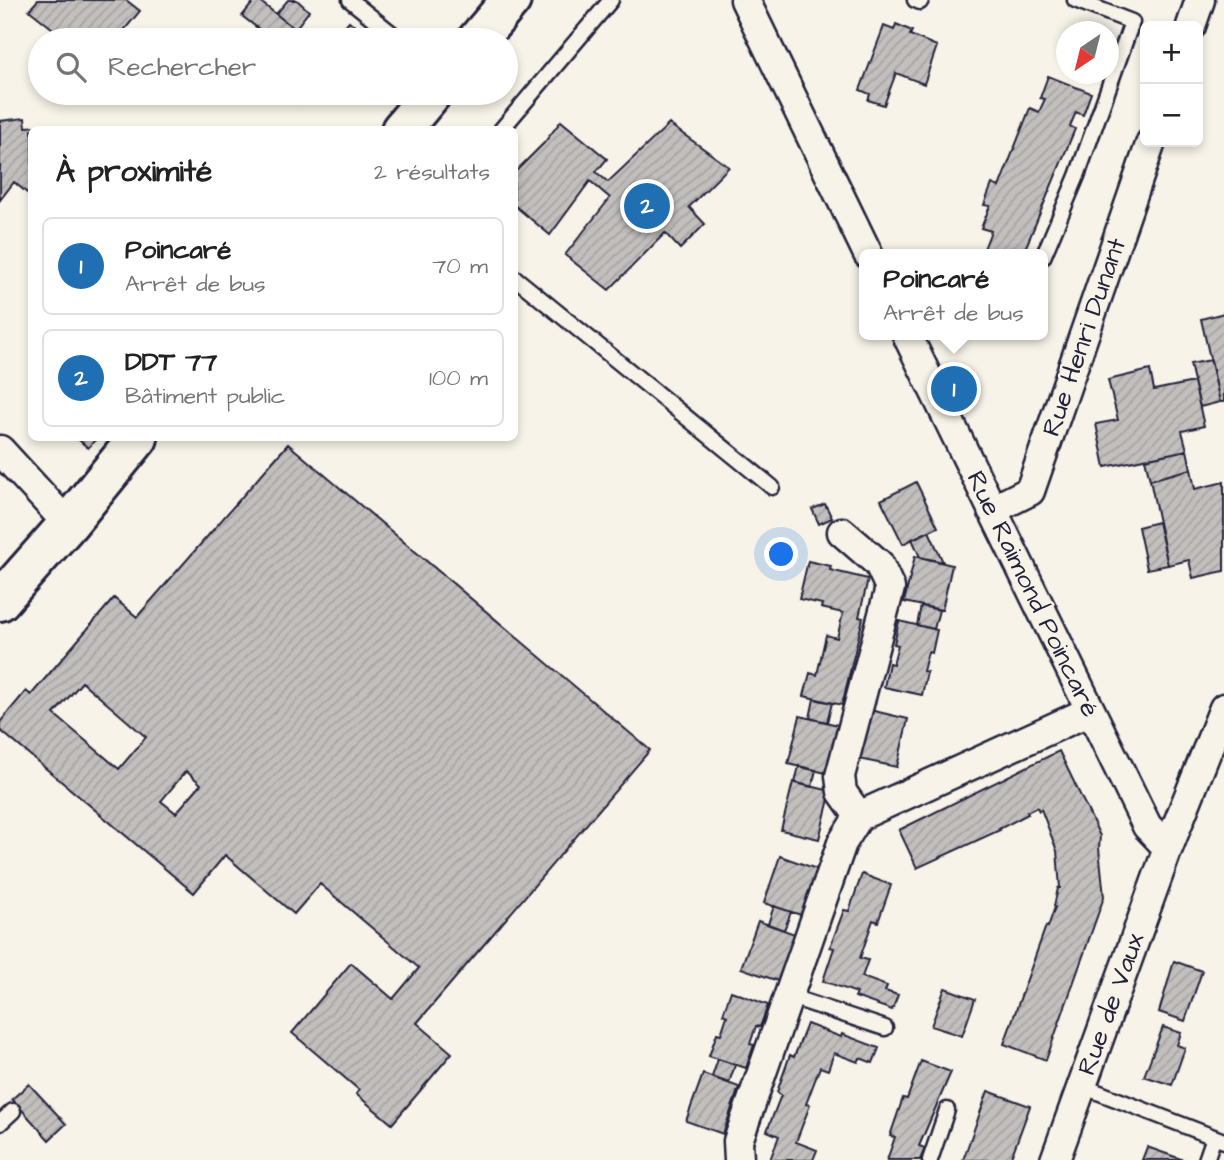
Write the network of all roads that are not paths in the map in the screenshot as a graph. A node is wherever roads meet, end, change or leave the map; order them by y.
1 (350, 0) edge
2 (511, 0) edge
3 (611, 0) edge
4 (745, 0) edge
5 (915, 0) edge
6 (921, 0) edge
7 (1075, 0) edge
8 (1200, 0) edge
9 (1193, 21) edge
10 (385, 28) edge
11 (487, 28) edge
12 (422, 105) edge
13 (404, 126) edge
14 (504, 126) edge
15 (1149, 147) edge
16 (866, 249) edge
17 (1046, 249) edge
18 (518, 280) edge
19 (914, 340) edge
20 (136, 441) edge
21 (0, 450) edge
22 (772, 487) dead end
23 (992, 510) junction
24 (68, 524) junction
25 (842, 532) dead end
26 (0, 600) edge
27 (1224, 708) edge
28 (1090, 711) junction
29 (1216, 747) edge
30 (859, 816) junction
31 (1168, 848) junction
32 (788, 996) junction
33 (886, 1028) dead end
34 (1082, 1086) junction
35 (947, 1110) dead end
36 (13, 1111) dead end
37 (0, 1123) edge
38 (1219, 1140) edge
39 (739, 1160) edge
40 (930, 1160) edge
41 (1055, 1160) edge
42 (1206, 1160) edge

1 - 10 lane
2 - 11 street
3 - 14 lane
4 - 16 street
5 - 6 lane
7 - 17 lane
8 - 9 street
12 - 13 street
15 - 23 street, Rue Henri Dunant
18 - 22 lane
19 - 23 street, Rue Raimond Poincaré
20 - 24 street
21 - 24 street
23 - 28 street, Rue Raimond Poincaré
24 - 26 street
25 - 30 street
27 - 29 street, Rue de Vaux
28 - 30 street
28 - 31 street, Rue Raimond Poincaré
29 - 31 street, Rue de Vaux
30 - 32 street
31 - 34 street, Rue de Vaux
32 - 33 lane
32 - 39 street
34 - 38 lane
34 - 41 street, Rue de Vaux
35 - 40 lane
36 - 37 lane
38 - 42 lane

